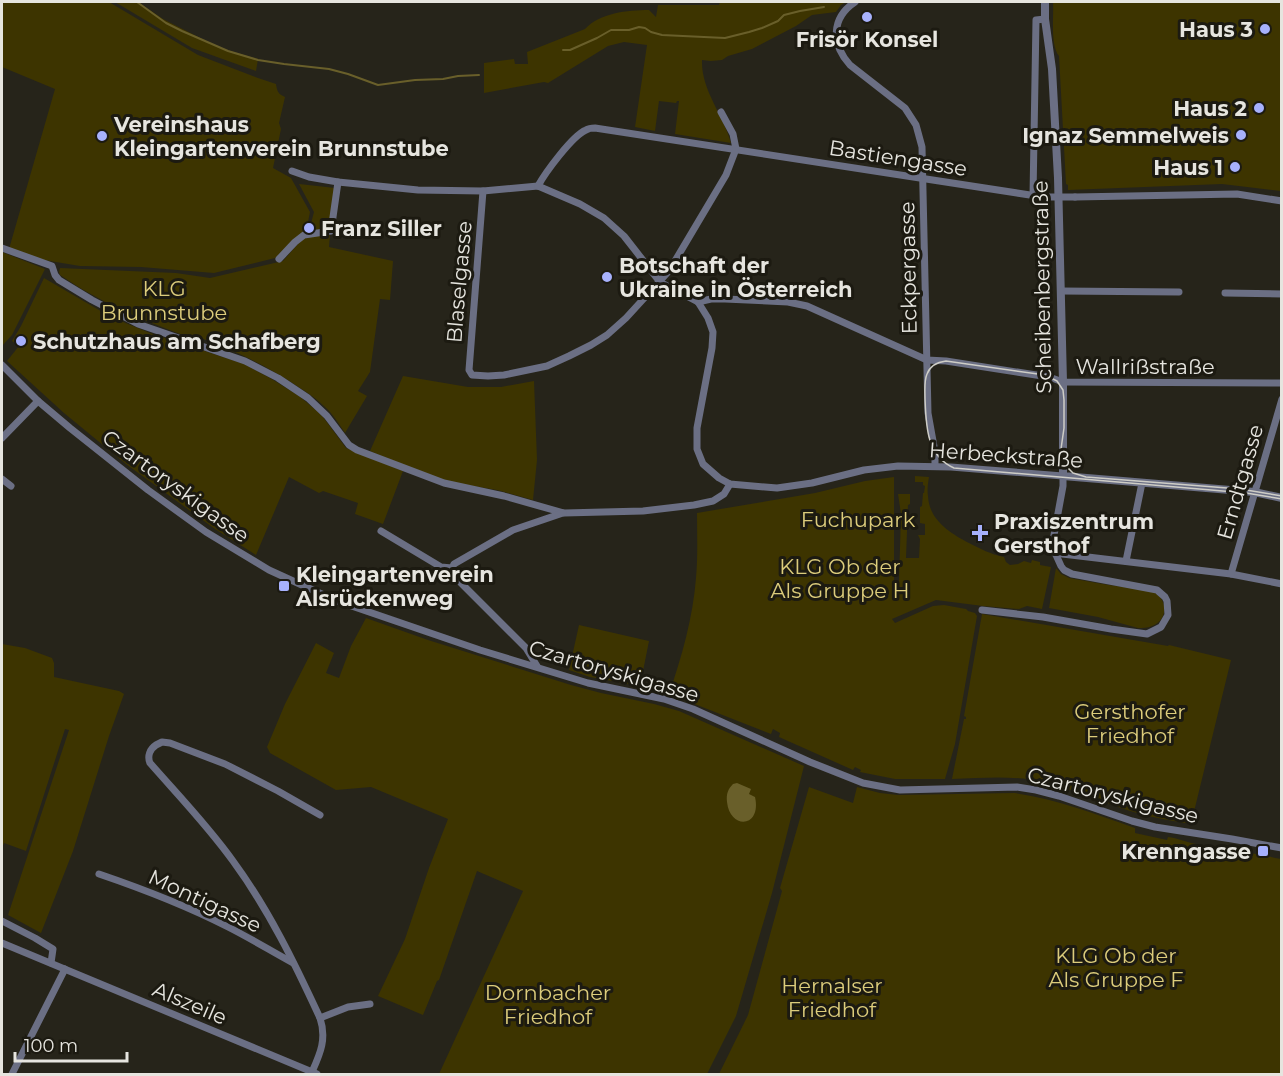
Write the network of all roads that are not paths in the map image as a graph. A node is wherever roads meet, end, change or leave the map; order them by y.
1 (855, 2) edge
2 (1045, 2) edge
3 (1045, 19) junction
4 (721, 112) dead end
5 (736, 149) junction
6 (292, 171) dead end
7 (923, 178) junction
8 (338, 182) junction
9 (538, 186) junction
10 (483, 191) junction
11 (1033, 196) junction
12 (1281, 201) edge
13 (2, 248) edge
14 (279, 259) dead end
15 (660, 282) junction
16 (1061, 291) junction
17 (1179, 292) dead end
18 (1225, 293) dead end
19 (1281, 294) edge
20 (698, 302) junction
21 (927, 360) junction
22 (2, 365) edge
23 (1063, 382) junction
24 (1281, 383) edge
25 (1281, 399) edge
26 (38, 401) junction
27 (2, 438) edge
28 (935, 466) junction
29 (1063, 476) junction
30 (2, 478) edge
31 (730, 483) junction
32 (1142, 483) junction
33 (11, 486) dead end
34 (1254, 492) junction
35 (1281, 498) edge
36 (564, 513) junction
37 (381, 531) dead end
38 (1054, 553) junction
39 (1126, 561) junction
40 (452, 568) junction
41 (1231, 574) junction
42 (1281, 584) edge
43 (982, 610) dead end
44 (537, 666) junction
45 (320, 815) dead end
46 (1281, 848) edge
47 (99, 874) dead end
48 (2, 921) edge
49 (2, 943) edge
50 (51, 963) junction
51 (294, 963) junction
52 (65, 969) junction
53 (370, 1004) dead end
54 (320, 1018) junction
55 (12, 1074) edge
56 (312, 1074) edge

1 - 7 street, Eckpergasse
2 - 3 street, Scheibenbergstraße
3 - 11 street, Scheibenbergstraße
3 - 16 street, Scheibenbergstraße
4 - 5 street
5 - 7 street, Bastiengasse
5 - 9 street, Bastiengasse
5 - 15 street
6 - 8 street
7 - 11 street, Bastiengasse
7 - 21 street, Eckpergasse
8 - 10 street
8 - 14 street
9 - 10 street
9 - 15 street
10 - 15 street, Blaselgasse
11 - 12 street, Bastiengasse, bridge
13 - 36 street
15 - 20 street
16 - 17 street
16 - 23 street, Scheibenbergstraße
18 - 19 street
20 - 21 street, Wallrißstraße
20 - 31 street
21 - 23 street, Wallrißstraße
21 - 28 street, Eckpergasse
22 - 26 street, Czartoryskigasse
23 - 24 street, Wallrißstraße
23 - 29 street, Scheibenbergstraße
25 - 34 street, Erndtgasse
26 - 27 street
26 - 44 street, Czartoryskigasse
28 - 29 street, Herbeckstraße
28 - 31 street, Herbeckstraße
29 - 32 street, Herbeckstraße
29 - 38 street, Scheibenbergstraße
30 - 33 street
31 - 36 street
32 - 34 street, Herbeckstraße
32 - 39 street
34 - 35 street, Herbeckstraße
34 - 41 street, Erndtgasse
36 - 40 street
37 - 40 street
38 - 39 street
38 - 43 street
39 - 41 street
40 - 44 street
41 - 42 street
44 - 46 street, Czartoryskigasse
45 - 51 street
47 - 51 street, Montigasse
48 - 50 street
49 - 50 street, Alszeile
50 - 52 street, Alszeile
51 - 54 street
52 - 55 street
52 - 56 street, Alszeile
53 - 54 street
54 - 56 street

